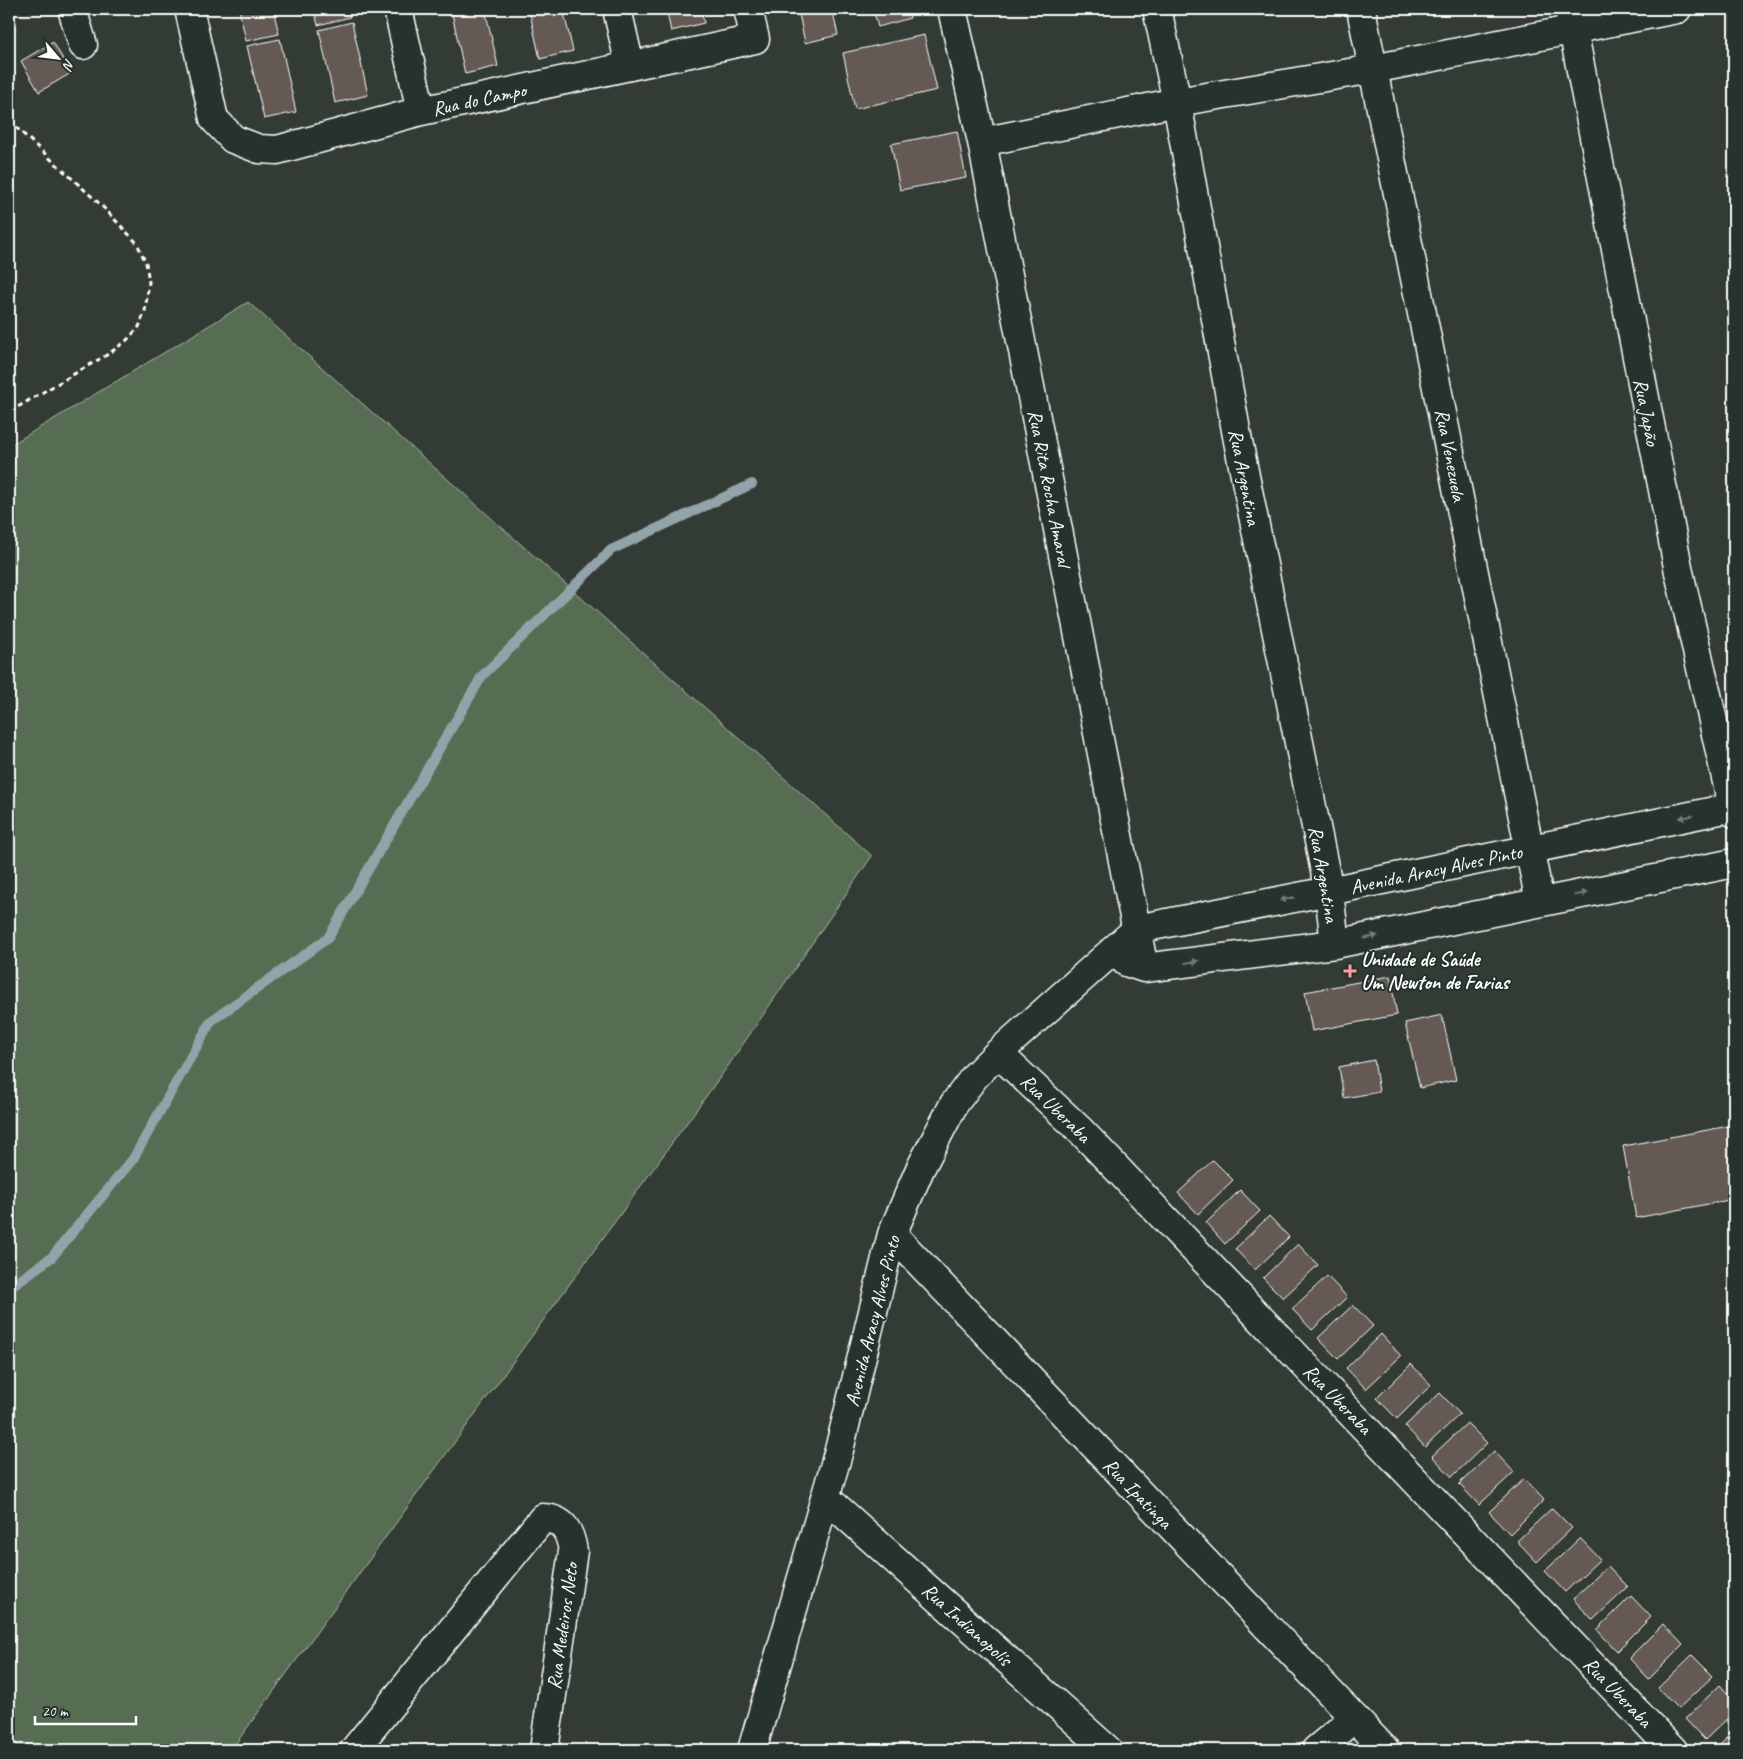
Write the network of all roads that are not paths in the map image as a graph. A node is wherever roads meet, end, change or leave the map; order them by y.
1 (72, 9) edge
2 (189, 9) edge
3 (398, 9) edge
4 (617, 9) edge
5 (748, 9) edge
6 (952, 9) edge
7 (1157, 9) edge
8 (1361, 9) edge
9 (1677, 9) edge
10 (1572, 20) edge
11 (83, 44) dead end
12 (630, 66) junction
13 (1373, 69) junction
14 (1177, 102) junction
15 (421, 112) junction
16 (982, 142) junction
17 (1734, 809) edge
18 (1530, 848) junction
19 (1734, 864) edge
20 (1329, 891) junction
21 (1540, 902) junction
22 (1137, 929) junction
23 (1336, 944) junction
24 (1107, 956) junction
25 (1144, 968) junction
26 (998, 1053) junction
27 (892, 1234) junction
28 (826, 1497) junction
29 (1353, 1718) junction
30 (355, 1750) edge
31 (544, 1750) edge
32 (752, 1750) edge
33 (1108, 1750) edge
34 (1316, 1750) edge
35 (1385, 1750) edge
36 (1673, 1750) edge

1 - 11 street
2 - 15 street, Rua do Campo
3 - 15 street
4 - 12 street
5 - 12 street, Rua do Campo
6 - 16 street, Rua Rita Rocha Amaral
7 - 14 street, Rua Argentina
8 - 13 street, Rua Venezuela
9 - 10 street
10 - 13 street
10 - 17 street, Rua Japão
12 - 15 street, Rua do Campo
13 - 14 street
13 - 18 street, Rua Venezuela
14 - 16 street
14 - 20 street, Rua Argentina
16 - 22 street, Rua Rita Rocha Amaral
17 -> 18 street, Avenida Aracy Alves Pinto
18 - 20 street, Avenida Aracy Alves Pinto
18 - 21 street, Rua Venezuela
21 -> 19 street
20 -> 22 street, Avenida Aracy Alves Pinto
20 - 23 street, Rua Argentina
23 -> 21 street
22 - 24 street, Avenida Aracy Alves Pinto
22 - 25 street, Rua Rita Rocha Amaral
25 -> 23 street
24 - 25 street
24 - 26 street, Avenida Aracy Alves Pinto
26 - 27 street, Avenida Aracy Alves Pinto
26 - 36 street, Rua Uberaba
27 - 28 street, Avenida Aracy Alves Pinto
27 - 29 street, Rua Ipatinga
28 - 32 street, Avenida Aracy Alves Pinto
28 - 33 street, Rua Indianopolís
29 - 34 street
29 - 35 street, Rua Ipatinga
30 - 31 street, Rua Medeiros Neto

